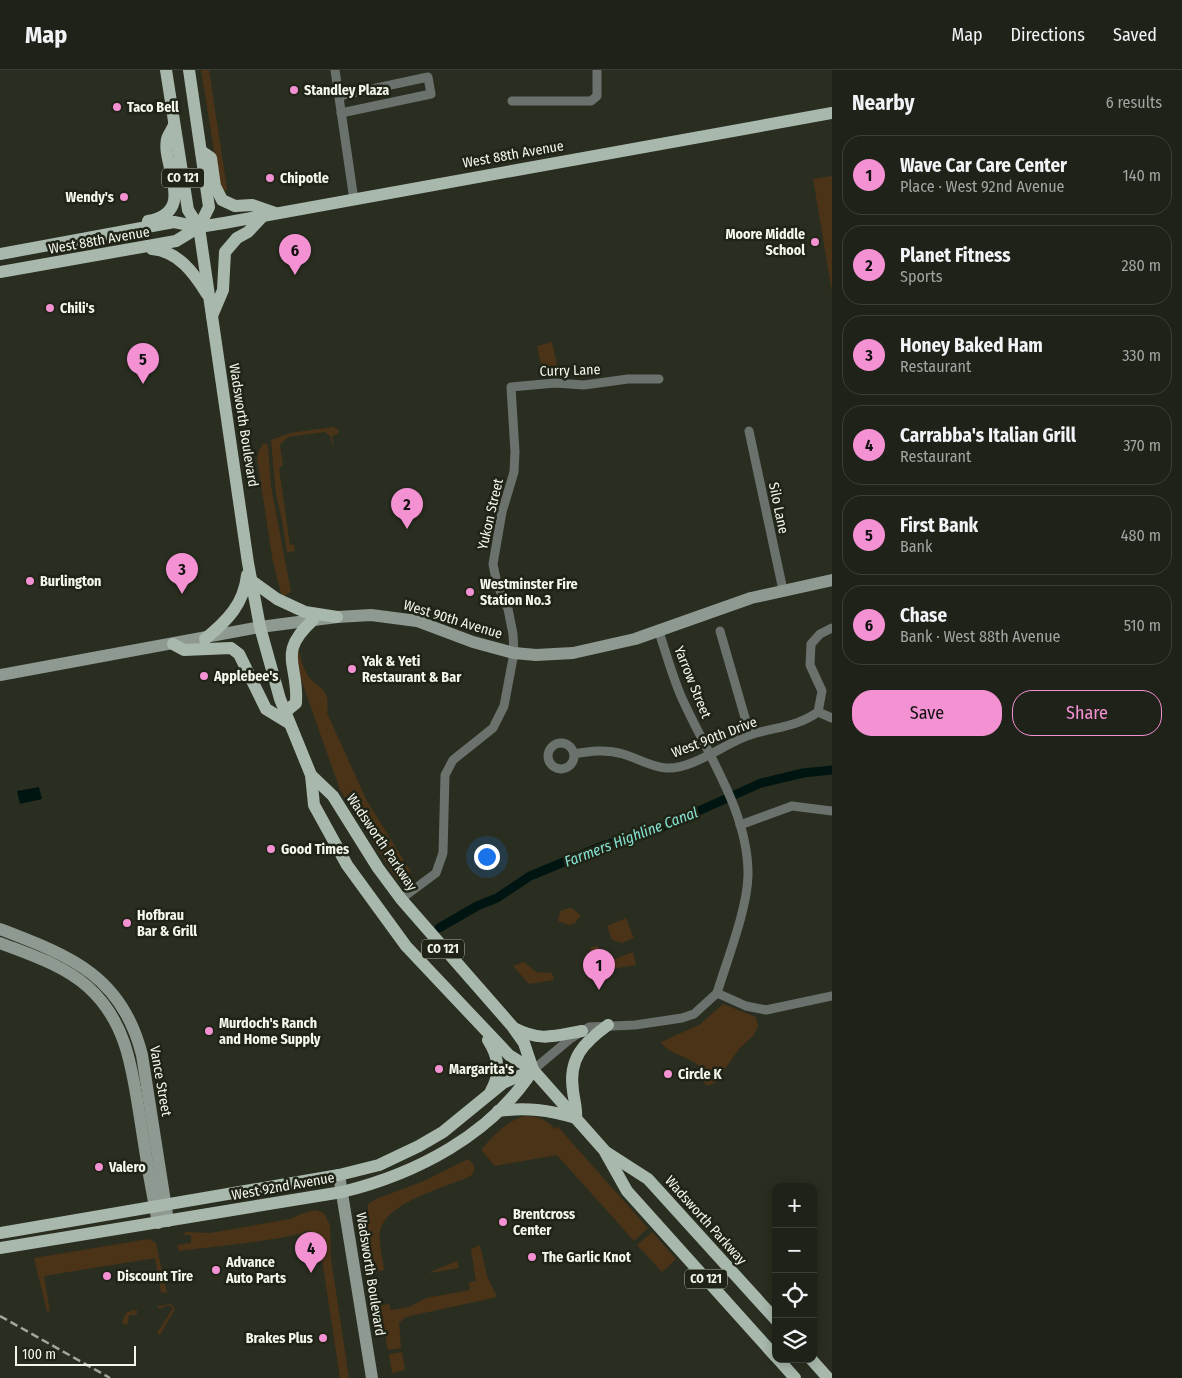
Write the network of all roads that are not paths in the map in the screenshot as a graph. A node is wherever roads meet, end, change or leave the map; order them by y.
1 (166, 70) edge
2 (189, 70) edge
3 (335, 70) edge
4 (597, 70) edge
5 (338, 96) junction
6 (512, 101) dead end
7 (341, 113) junction
8 (832, 113) edge
9 (174, 125) junction
10 (201, 151) junction
11 (354, 200) junction
12 (269, 215) junction
13 (199, 228) junction
14 (127, 232) junction
15 (139, 248) junction
16 (0, 254) edge
17 (0, 272) edge
18 (210, 299) junction
19 (212, 316) junction
20 (659, 378) dead end
21 (511, 387) joint
22 (749, 432) dead end
23 (248, 563) junction
24 (832, 580) edge
25 (252, 581) junction
26 (783, 590) junction
27 (337, 617) junction
28 (313, 620) junction
29 (260, 627) junction
30 (832, 628) edge
31 (720, 631) dead end
32 (659, 632) junction
33 (205, 639) junction
34 (173, 644) junction
35 (514, 653) junction
36 (0, 675) edge
37 (818, 712) junction
38 (287, 718) junction
39 (832, 718) edge
40 (750, 735) junction
41 (574, 754) dead end
42 (708, 754) junction
43 (311, 775) junction
44 (832, 811) edge
45 (740, 825) junction
46 (401, 900) junction
47 (0, 929) edge
48 (0, 943) edge
49 (717, 993) junction
50 (832, 996) edge
51 (475, 1021) junction
52 (608, 1025) junction
53 (512, 1026) junction
54 (582, 1031) junction
55 (533, 1070) junction
56 (488, 1096) junction
57 (497, 1111) junction
58 (576, 1118) junction
59 (604, 1150) junction
60 (339, 1175) junction
61 (342, 1192) junction
62 (160, 1204) junction
63 (163, 1222) junction
64 (0, 1233) edge
65 (0, 1248) edge
66 (774, 1318) edge
67 (772, 1352) edge
68 (782, 1363) edge
69 (815, 1363) edge
70 (372, 1378) edge
71 (795, 1378) edge
72 (828, 1378) edge

1 - 9 main road, Wadsworth Boulevard / CO 121
2 - 10 main road, Wadsworth Boulevard / CO 121
3 - 5 street
4 - 6 street
5 - 7 street
5 - 7 street
7 - 11 street
8 - 11 main road, West 88th Avenue
9 - 13 main road, Wadsworth Boulevard / CO 121
9 - 14 main road
10 - 12 main road
10 - 13 main road, Wadsworth Boulevard / CO 121
11 - 12 main road, West 88th Avenue
12 - 13 main road, West 88th Avenue
12 - 19 main road
13 - 14 main road, West 88th Avenue
13 - 15 main road, West 88th Avenue
13 - 18 main road, Wadsworth Boulevard / CO 121
14 - 16 main road, West 88th Avenue
15 - 17 main road, West 88th Avenue
15 - 18 main road
18 - 19 main road, Wadsworth Boulevard / CO 121
19 - 23 main road, Wadsworth Boulevard / CO 121
20 - 21 street, Curry Lane
21 - 35 street, Yukon Street
22 - 26 street, Silo Lane
23 - 25 main road, Wadsworth Boulevard / CO 121
23 - 33 main road
24 - 26 street, West 90th Avenue
25 - 27 main road
25 - 29 main road, Wadsworth Boulevard / CO 121
26 - 32 street, West 90th Avenue
27 - 28 street, West 90th Avenue
27 - 35 street, West 90th Avenue
28 - 29 street, West 90th Avenue
28 - 38 main road
29 - 33 street, West 90th Avenue
29 - 38 main road, Wadsworth Parkway / CO 121
30 - 37 street
31 - 40 street
32 - 35 street, West 90th Avenue
32 - 42 street, Yarrow Street
33 - 34 street, West 90th Avenue
34 - 36 street, West 90th Avenue
34 - 38 main road
35 - 46 street, Yukon Street
37 - 39 street
37 - 40 street, West 90th Drive
38 - 43 main road, Wadsworth Parkway / CO 121
40 - 42 street, West 90th Drive
41 - 42 street, West 90th Drive
42 - 45 street, Yarrow Street
43 - 46 main road, Wadsworth Parkway / CO 121
43 - 51 main road, Wadsworth Parkway / CO 121
44 - 45 street
45 - 49 street, Yarrow Street
46 - 53 main road, Wadsworth Parkway / CO 121
47 - 62 street, Vance Street
48 - 62 street, Vance Street
49 - 50 street
49 - 52 street, West 92nd Avenue
51 - 55 main road, Wadsworth Parkway / CO 121
51 - 56 main road
52 - 54 street, West 92nd Avenue
52 - 58 main road
53 - 54 main road
53 - 55 main road, Wadsworth Parkway / CO 121
54 - 55 street, West 92nd Avenue
55 - 56 main road, West 92nd Avenue
55 - 57 main road, West 92nd Avenue
55 - 58 main road, Wadsworth Parkway / CO 121
56 - 60 main road, West 92nd Avenue
57 - 58 main road
57 - 61 main road, West 92nd Avenue
58 - 59 main road, Wadsworth Parkway / CO 121
59 - 66 main road, Wadsworth Parkway / CO 121
59 - 67 main road, Wadsworth Parkway / CO 121
60 - 61 street, Wadsworth Boulevard
60 - 62 main road, West 92nd Avenue
61 - 63 main road, West 92nd Avenue
61 - 70 street, Wadsworth Boulevard
62 - 63 street, Vance Street
62 - 64 main road, West 92nd Avenue
63 - 65 main road, West 92nd Avenue
68 - 71 main road, Wadsworth Parkway / CO 121
69 - 72 main road

